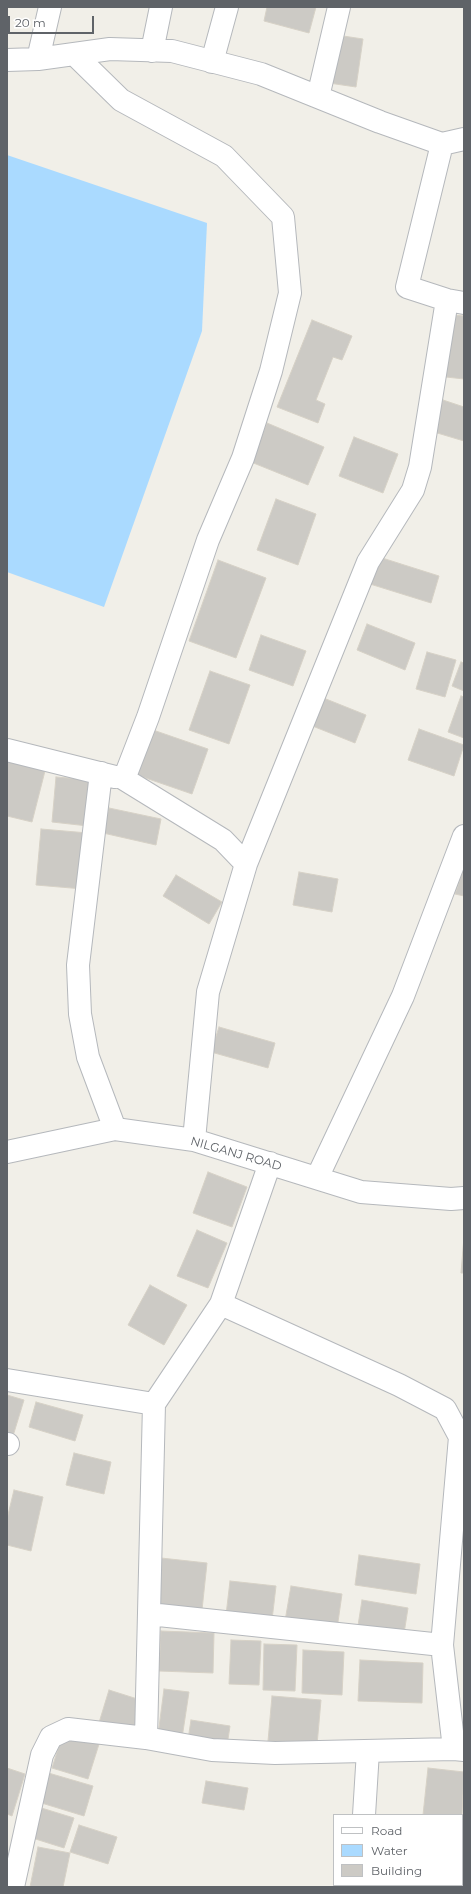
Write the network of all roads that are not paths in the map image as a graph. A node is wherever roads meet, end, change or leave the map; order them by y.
1 (50, 7) edge
2 (161, 7) edge
3 (227, 7) edge
4 (339, 7) edge
5 (152, 50) junction
6 (74, 54) junction
7 (38, 59) junction
8 (7, 60) edge
9 (212, 62) junction
10 (318, 97) junction
11 (464, 139) edge
12 (442, 144) junction
13 (456, 301) edge
14 (7, 750) edge
15 (102, 773) junction
16 (124, 779) junction
17 (464, 836) edge
18 (246, 864) junction
19 (115, 1130) junction
20 (194, 1140) junction
21 (7, 1152) edge
22 (270, 1163) junction
23 (317, 1178) junction
24 (464, 1198) edge
25 (221, 1304) junction
26 (7, 1380) edge
27 (154, 1404) junction
28 (462, 1437) edge
29 (149, 1614) junction
30 (442, 1645) junction
31 (146, 1738) junction
32 (459, 1750) edge
33 (368, 1751) junction
34 (364, 1814) edge
35 (12, 1887) edge

1 - 7 street
2 - 5 street
3 - 9 street
4 - 10 street
5 - 6 street
5 - 9 street
6 - 7 street
6 - 16 street
7 - 8 street
9 - 10 street
10 - 12 street
11 - 12 street
12 - 13 street
13 - 18 street
14 - 15 street
15 - 16 street
15 - 19 street
16 - 18 street
17 - 23 street
18 - 20 street
19 - 20 street, NILGANJ ROAD
19 - 21 street, NILGANJ ROAD
20 - 22 street, NILGANJ ROAD
22 - 23 street, NILGANJ ROAD
22 - 25 street
23 - 24 street, NILGANJ ROAD
25 - 27 street
25 - 28 street
26 - 27 street
27 - 29 street
28 - 30 street
29 - 30 street
29 - 31 street
30 - 32 street
31 - 33 street
31 - 35 street
32 - 33 street
33 - 34 street

